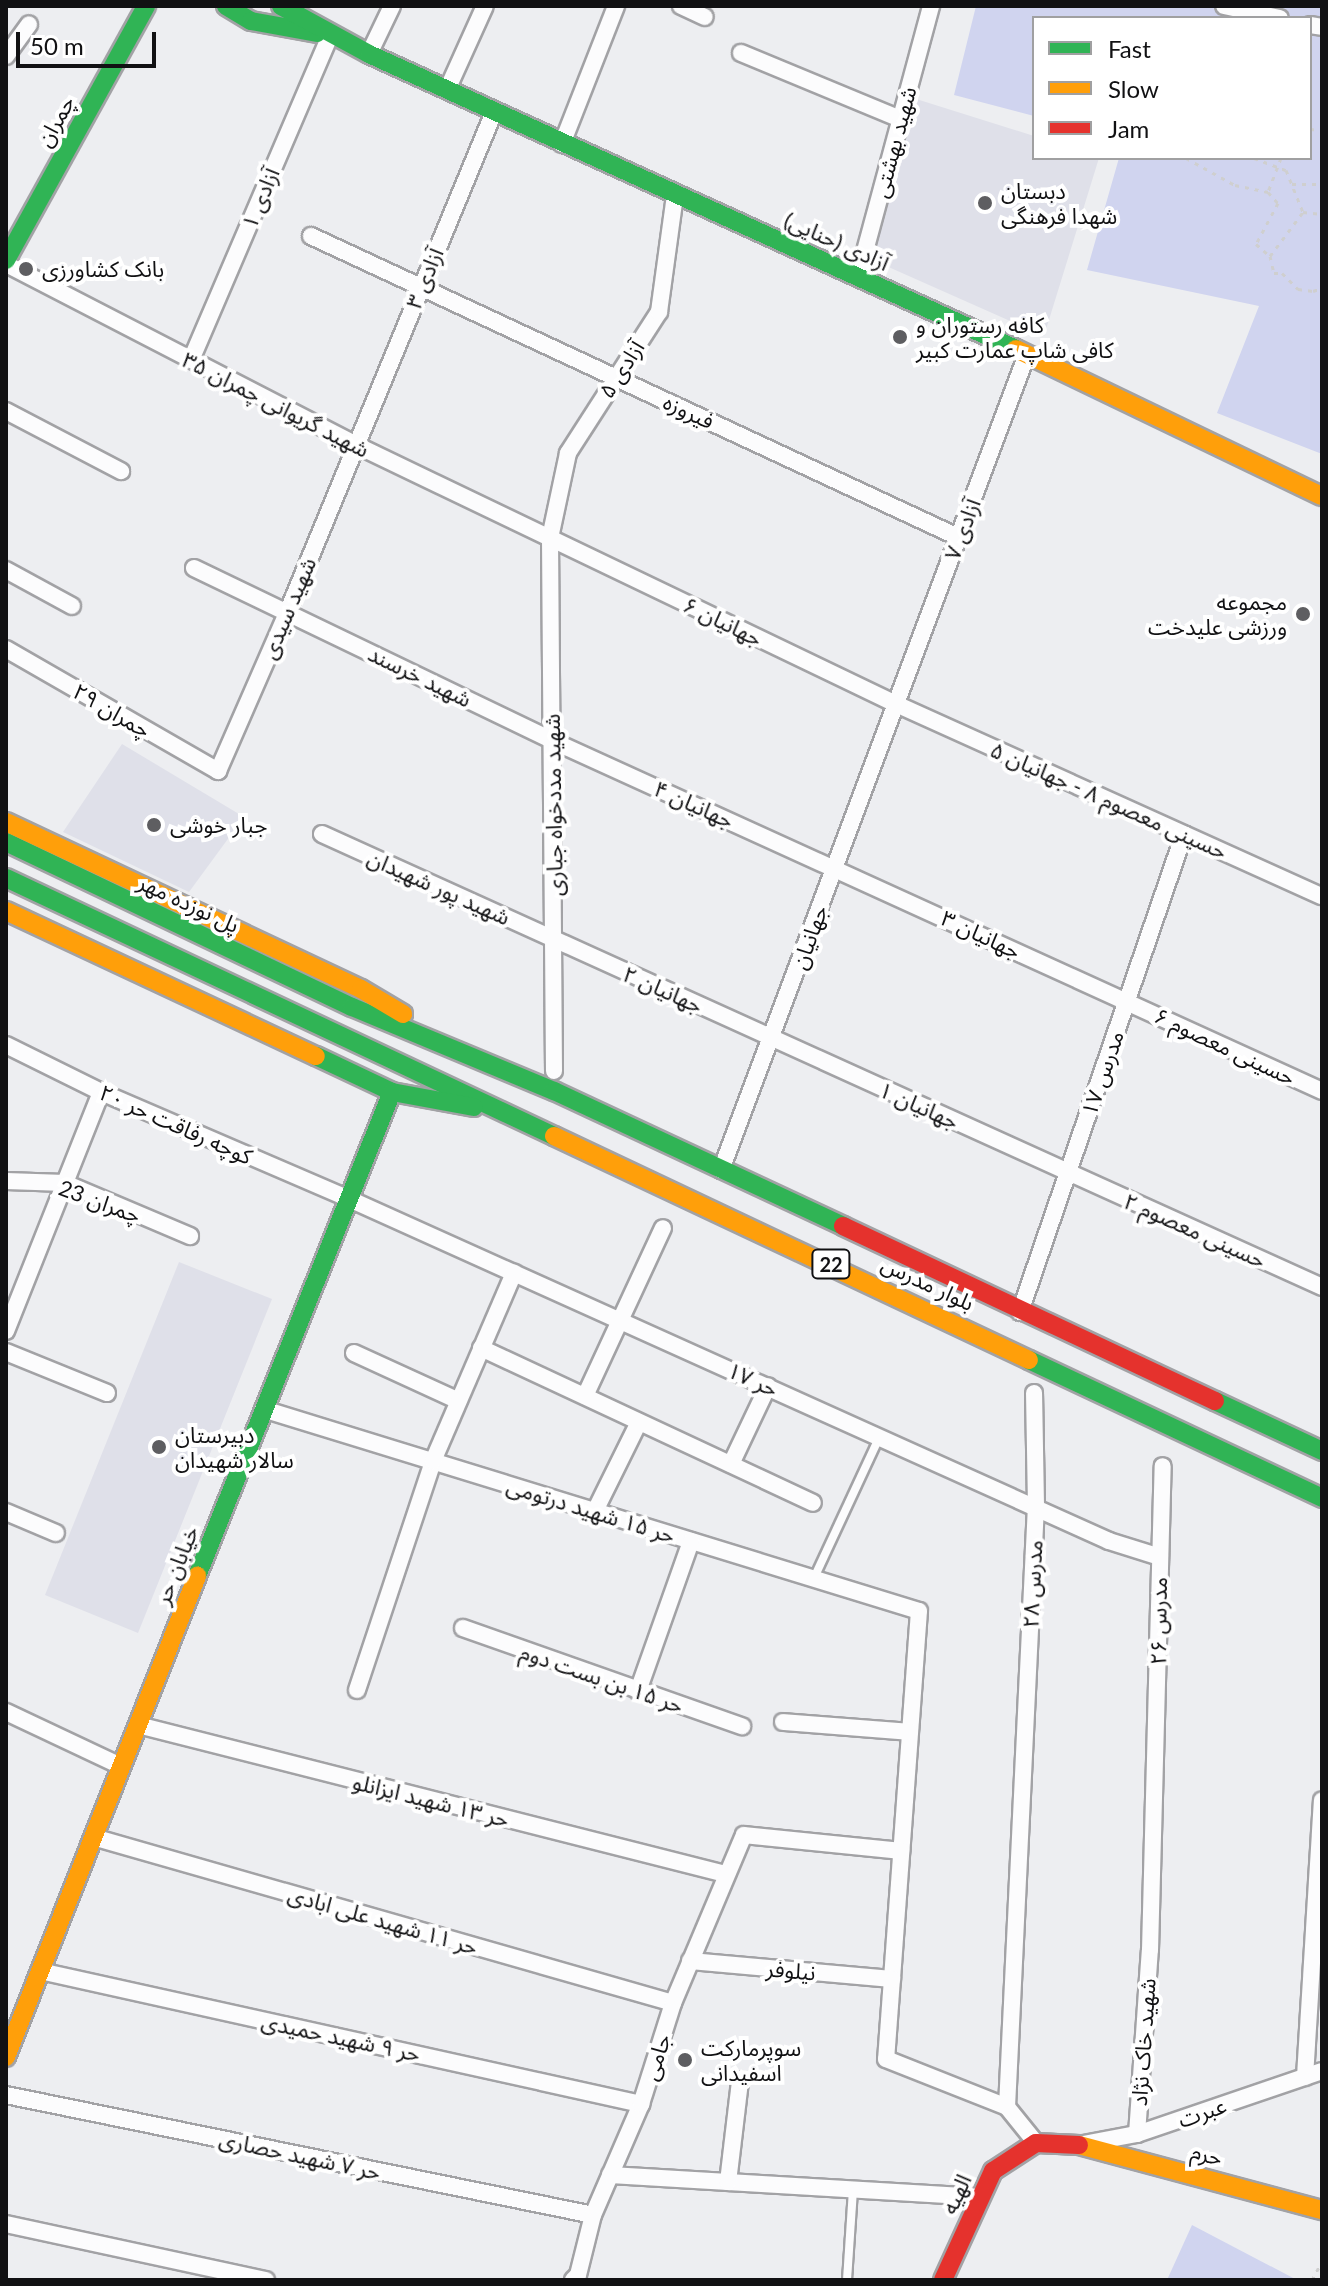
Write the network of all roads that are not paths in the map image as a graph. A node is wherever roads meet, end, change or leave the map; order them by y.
1 (146, 6) edge
2 (226, 6) edge
3 (281, 6) edge
4 (392, 6) edge
5 (485, 6) edge
6 (616, 6) edge
7 (681, 6) edge
8 (931, 6) edge
9 (1224, 6) edge
10 (1271, 16) edge
11 (705, 17) dead end
12 (29, 24) dead end
13 (330, 36) junction
14 (741, 53) dead end
15 (369, 54) junction
16 (6, 56) edge
17 (447, 90) junction
18 (494, 112) junction
19 (900, 119) junction
20 (562, 144) junction
21 (675, 195) junction
22 (12, 236) edge
23 (311, 236) dead end
24 (6, 262) edge
25 (858, 277) junction
26 (420, 286) junction
27 (1027, 354) junction
28 (191, 360) junction
29 (615, 377) junction
30 (6, 411) edge
31 (354, 444) junction
32 (121, 471) dead end
33 (1322, 496) edge
34 (958, 537) junction
35 (550, 538) junction
36 (194, 568) dead end
37 (6, 570) edge
38 (72, 606) dead end
39 (288, 611) junction
40 (6, 649) edge
41 (896, 704) junction
42 (553, 741) junction
43 (218, 771) joint
44 (6, 822) edge
45 (322, 834) dead end
46 (1184, 834) junction
47 (6, 842) edge
48 (835, 867) junction
49 (6, 878) edge
50 (1322, 896) edge
51 (6, 911) edge
52 (555, 940) junction
53 (1127, 1001) junction
54 (352, 1007) joint
55 (771, 1038) junction
56 (6, 1045) edge
57 (463, 1051) junction
58 (554, 1071) dead end
59 (1322, 1091) edge
60 (101, 1092) junction
61 (392, 1092) junction
62 (506, 1113) junction
63 (721, 1170) junction
64 (1068, 1172) junction
65 (6, 1181) edge
66 (65, 1183) junction
67 (347, 1198) junction
68 (663, 1228) dead end
69 (190, 1236) dead end
70 (514, 1273) junction
71 (1322, 1287) edge
72 (1020, 1312) junction
73 (618, 1319) junction
74 (6, 1331) edge
75 (481, 1348) junction
76 (6, 1352) edge
77 (354, 1353) dead end
78 (768, 1386) junction
79 (107, 1393) dead end
80 (1034, 1393) dead end
81 (585, 1396) junction
82 (459, 1401) junction
83 (263, 1409) junction
84 (639, 1422) junction
85 (880, 1436) junction
86 (1322, 1451) edge
87 (433, 1461) junction
88 (731, 1464) junction
89 (1163, 1466) dead end
90 (1322, 1498) edge
91 (813, 1503) dead end
92 (1036, 1506) junction
93 (595, 1511) junction
94 (6, 1512) edge
95 (56, 1533) dead end
96 (691, 1541) junction
97 (1160, 1557) junction
98 (814, 1579) junction
99 (463, 1628) dead end
100 (357, 1690) dead end
101 (638, 1691) junction
102 (6, 1712) edge
103 (783, 1722) dead end
104 (138, 1725) junction
105 (742, 1726) dead end
106 (910, 1732) junction
107 (121, 1766) junction
108 (1322, 1801) edge
109 (93, 1837) junction
110 (901, 1851) junction
111 (725, 1874) junction
112 (1150, 1950) joint
113 (690, 1961) junction
114 (40, 1971) junction
115 (892, 1979) junction
116 (673, 2003) junction
117 (8, 2048) edge
118 (1322, 2071) edge
119 (1305, 2077) junction
120 (740, 2081) dead end
121 (6, 2095) edge
122 (641, 2104) junction
123 (1007, 2107) junction
124 (1137, 2134) junction
125 (1036, 2143) junction
126 (1080, 2145) junction
127 (610, 2175) junction
128 (728, 2182) junction
129 (853, 2190) junction
130 (980, 2197) junction
131 (1322, 2210) edge
132 (593, 2215) junction
133 (6, 2224) edge
134 (266, 2280) edge
135 (573, 2280) edge
136 (847, 2280) edge
137 (943, 2280) edge

1 - 22 main road, چمران
2 - 13 main road, آزادی (حنایی)
3 - 13 main road, آزادی (حنایی)
4 - 15 street
5 - 17 street
6 - 20 street
7 - 11 street
8 - 19 street, شهید بهشتی
9 - 10 street
12 - 16 street
13 - 15 main road, آزادی (حنایی)
13 - 28 street, آزادی ۱
14 - 19 street
15 - 17 main road, آزادی (حنایی)
17 - 18 main road, آزادی (حنایی)
18 - 20 main road, آزادی (حنایی)
18 - 26 street, آزادی ۳
19 - 25 street, شهید بهشتی
20 - 21 main road, آزادی (حنایی)
21 - 25 main road, آزادی (حنایی)
21 - 29 street, آزادی ۵
22 - 24 main road, چمران
23 - 26 street, فیروزه
24 - 28 street, شهید گریوانی چمران ۳۵
25 - 27 main road, آزادی (حنایی)
26 - 29 street, فیروزه
26 - 31 street, آزادی ۳
27 - 33 main road, آزادی (حنایی)
27 - 34 street, آزادی ۷
28 - 31 street, شهید گریوانی چمران ۳۵
29 - 34 street, فیروزه
29 - 35 street, آزادی ۵
30 - 32 street
31 - 35 street, شهید گریوانی چمران ۳۵
31 - 39 street, شهید سیدی
34 - 41 street, آزادی ۷
35 - 41 street, جهانیان ۶
35 - 42 street, شهید مددخواه جباری
36 - 39 street, شهید خرسند
37 - 38 street
39 - 42 street, شهید خرسند
39 - 43 street, شهید سیدی
40 - 43 street, چمران ۲۹
41 - 46 street, حسینی معصوم ۸ - جهانیان ۵
41 - 48 street, جهانیان
42 - 48 street, جهانیان ۴
42 - 52 street, شهید مددخواه جباری
44 - 57 main road
45 - 52 street, شهید پور شهیدان
46 - 50 street, حسینی معصوم ۸ - جهانیان ۵
46 - 53 street, مدرس ۱۷
47 - 54 main road, پل نوزده مهر
48 - 53 street, جهانیان ۳
48 - 55 street, جهانیان
49 - 62 main road, بلوار مدرس / 22
51 - 61 main road
52 - 55 street, جهانیان ۲
52 - 58 street, شهید مددخواه جباری
53 - 59 street, حسینی معصوم ۶
53 - 64 street, مدرس ۱۷
54 - 57 main road, بلوار مدرس
55 - 63 street, جهانیان
55 - 64 street, جهانیان ۱
56 - 60 street, کوچه رفاقت حر ۲۰
57 - 63 main road, بلوار مدرس
60 - 66 street
60 - 67 street, کوچه رفاقت حر ۲۰
61 - 62 main road
61 - 67 main road, خیابان حر
62 - 90 main road, بلوار مدرس / 22
63 - 72 main road, بلوار مدرس
64 - 71 street, حسینی معصوم ۲
64 - 72 street, مدرس ۱۷
65 - 66 street, چمران 23
66 - 69 street, چمران 23
66 - 74 street
67 - 70 street, حر ۱۷
67 - 83 main road, خیابان حر
68 - 73 street
70 - 73 street, حر ۱۷
70 - 75 street
72 - 86 main road, بلوار مدرس
73 - 78 street, حر ۱۷
73 - 81 street
75 - 81 street
75 - 82 street
76 - 79 street
77 - 82 street
78 - 85 street, حر ۱۷
78 - 88 street
80 - 92 street, مدرس ۲۸
81 - 84 street
82 - 87 street
83 - 87 street, حر ۱۵ شهید درتومی
83 - 104 main road, خیابان حر
84 - 88 street
84 - 93 street
85 - 92 street, حر ۱۷
85 - 98 lane
87 - 93 street, حر ۱۵ شهید درتومی
87 - 100 street
88 - 91 street
89 - 97 street, مدرس ۲۶
92 - 97 street, حر ۱۷
92 - 123 street, مدرس ۲۸
93 - 96 street, حر ۱۵ شهید درتومی
94 - 95 street
96 - 98 street, حر ۱۵ شهید درتومی
96 - 101 street
97 - 112 street, مدرس ۲۶
98 - 106 street, حر ۱۵ شهید درتومی
99 - 101 street, حر ۱۵ بن بست دوم
101 - 105 street, حر ۱۵ بن بست دوم
102 - 107 street
103 - 106 street
104 - 107 main road, خیابان حر
104 - 111 street, حر ۱۳ شهید ایزانلو
106 - 110 street
107 - 109 main road, خیابان حر
108 - 119 street
109 - 114 main road, خیابان حر
109 - 116 street, حر ۱۱ شهید علی ابادی
110 - 111 street, جامی
110 - 115 street
111 - 113 street, جامی
112 - 124 street, شهید خاک نژاد
113 - 115 street, نیلوفر
113 - 116 street, جامی
114 - 117 main road, خیابان حر
114 - 122 street, حر ۹ شهید حمیدی
115 - 123 street
116 - 122 street, جامی
118 - 119 street, عبرت
119 - 124 street, عبرت
120 - 128 street
121 - 132 street, حر ۷ شهید حصاری
122 - 127 street, جامی
123 - 125 street
124 - 126 street, عبرت
125 - 126 main road
125 - 130 main road, الهیه
126 - 131 main road, حرم
127 - 128 street
127 - 132 street, جامی
128 - 129 street
129 - 130 street
129 - 136 lane
130 - 137 main road, الهیه
132 - 135 street, جامی
133 - 134 street

